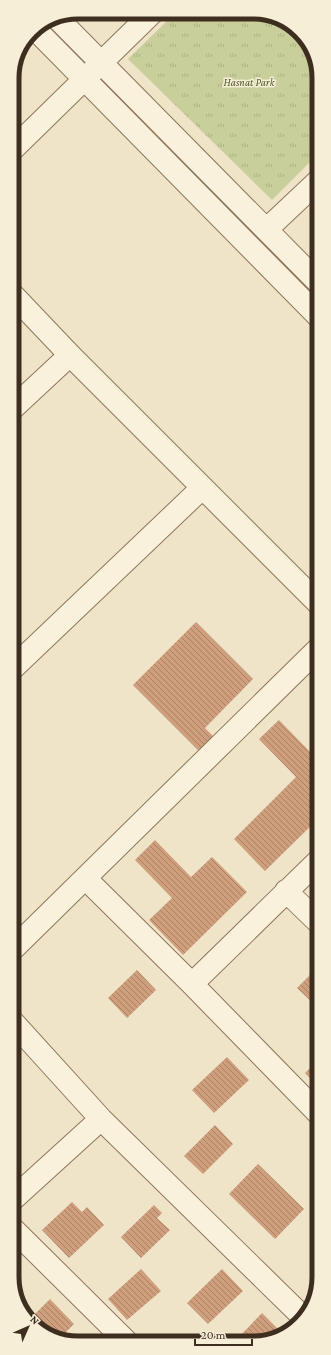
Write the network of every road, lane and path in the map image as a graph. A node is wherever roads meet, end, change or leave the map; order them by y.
1 (146, 19) edge
2 (60, 22) edge
3 (40, 33) edge
4 (101, 62) junction
5 (85, 80) junction
6 (19, 143) edge
7 (312, 187) edge
8 (267, 229) junction
9 (312, 276) edge
10 (19, 301) edge
11 (312, 311) edge
12 (70, 355) junction
13 (19, 402) edge
14 (202, 488) junction
15 (312, 597) edge
16 (312, 655) edge
17 (19, 662) edge
18 (312, 867) edge
19 (86, 879) junction
20 (286, 891) junction
21 (312, 916) edge
22 (19, 943) edge
23 (192, 984) junction
24 (19, 1029) edge
25 (312, 1107) edge
26 (101, 1119) junction
27 (19, 1194) edge
28 (19, 1235) edge
29 (299, 1313) edge
30 (121, 1336) edge

1 - 4 street
2 - 4 street
3 - 5 street
4 - 5 street
4 - 8 street
5 - 6 street
5 - 11 street
7 - 8 street
8 - 9 street
10 - 12 street
12 - 13 street
12 - 14 street
14 - 15 street
14 - 17 street
16 - 19 street
18 - 20 street
19 - 22 street
19 - 23 street
20 - 21 street
20 - 23 street
23 - 25 street
24 - 26 street
26 - 27 street
26 - 29 street
28 - 30 street

